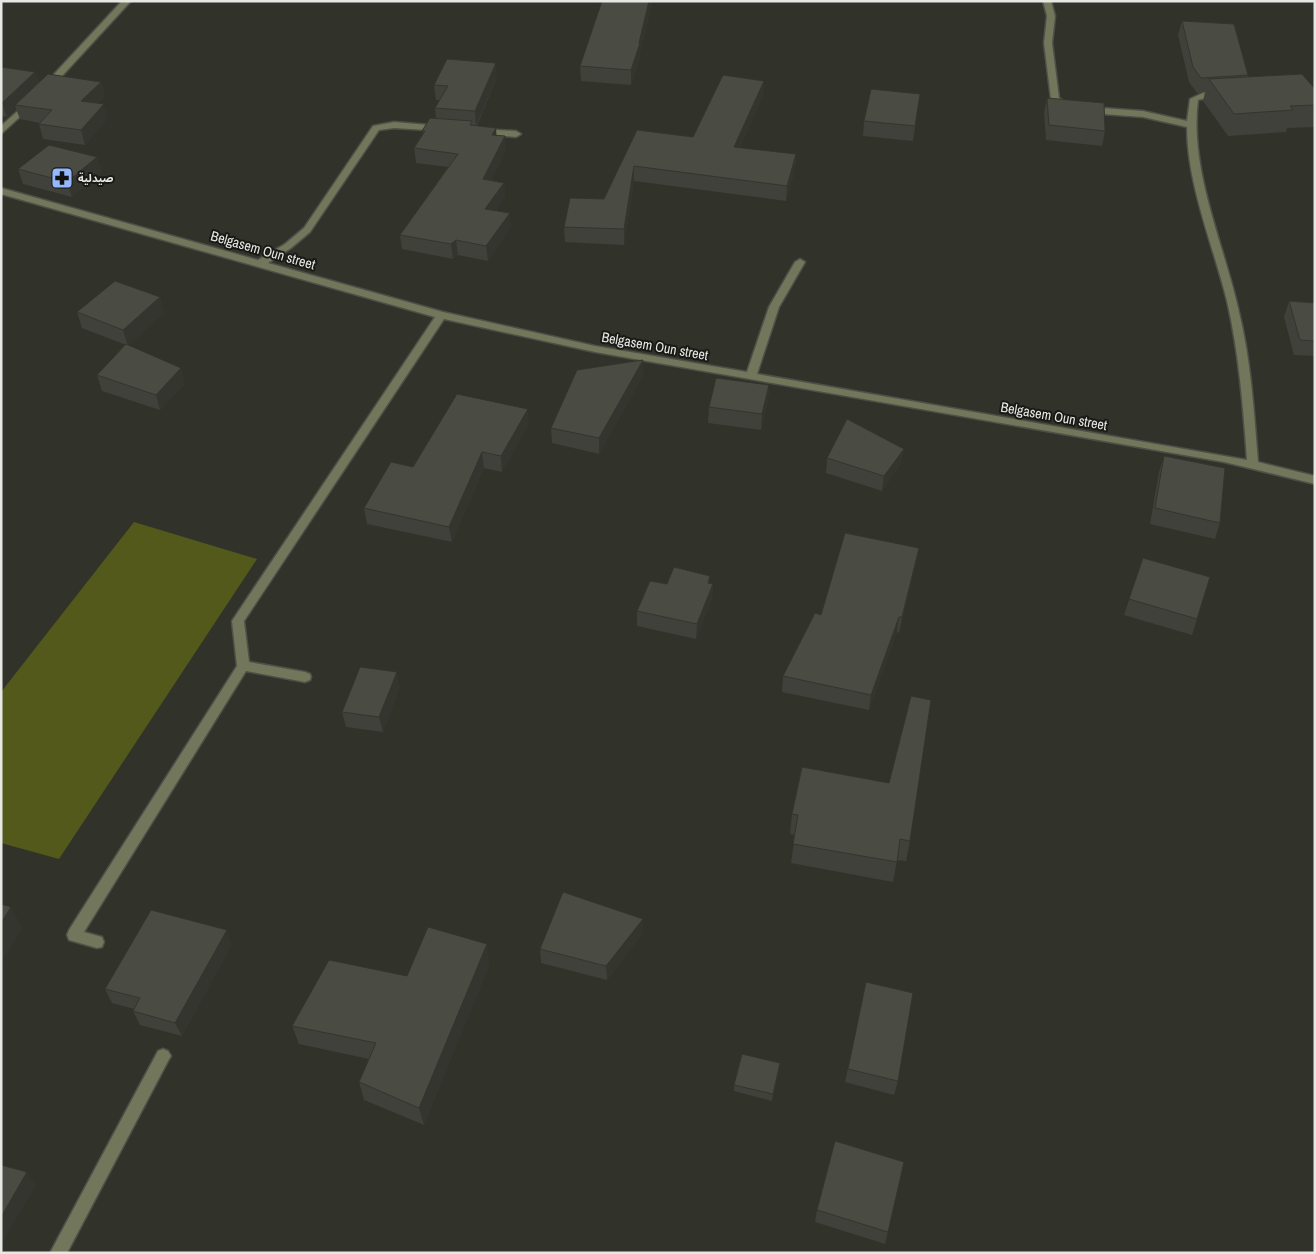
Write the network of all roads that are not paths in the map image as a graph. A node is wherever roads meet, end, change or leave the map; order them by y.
1 (127, 1) edge
2 (1047, 1) edge
3 (1232, 96) edge
4 (1192, 125) junction
5 (450, 129) edge
6 (1, 131) edge
7 (469, 131) edge
8 (516, 134) dead end
9 (1, 191) edge
10 (800, 262) dead end
11 (261, 263) junction
12 (441, 315) junction
13 (751, 377) junction
14 (1253, 466) junction
15 (1315, 480) edge
16 (243, 666) junction
17 (305, 677) dead end
18 (97, 942) dead end
19 (163, 1056) dead end
20 (58, 1253) edge

1 - 6 street
2 - 4 street
3 - 4 street
4 - 14 street
5 - 11 street
7 - 8 street
9 - 11 street, Belgasem Oun street
10 - 13 street
11 - 12 street, Belgasem Oun street
12 - 13 street, Belgasem Oun street
12 - 16 street
13 - 14 street, Belgasem Oun street
14 - 15 street, Belgasem Oun street
16 - 17 street
16 - 18 street
19 - 20 street

